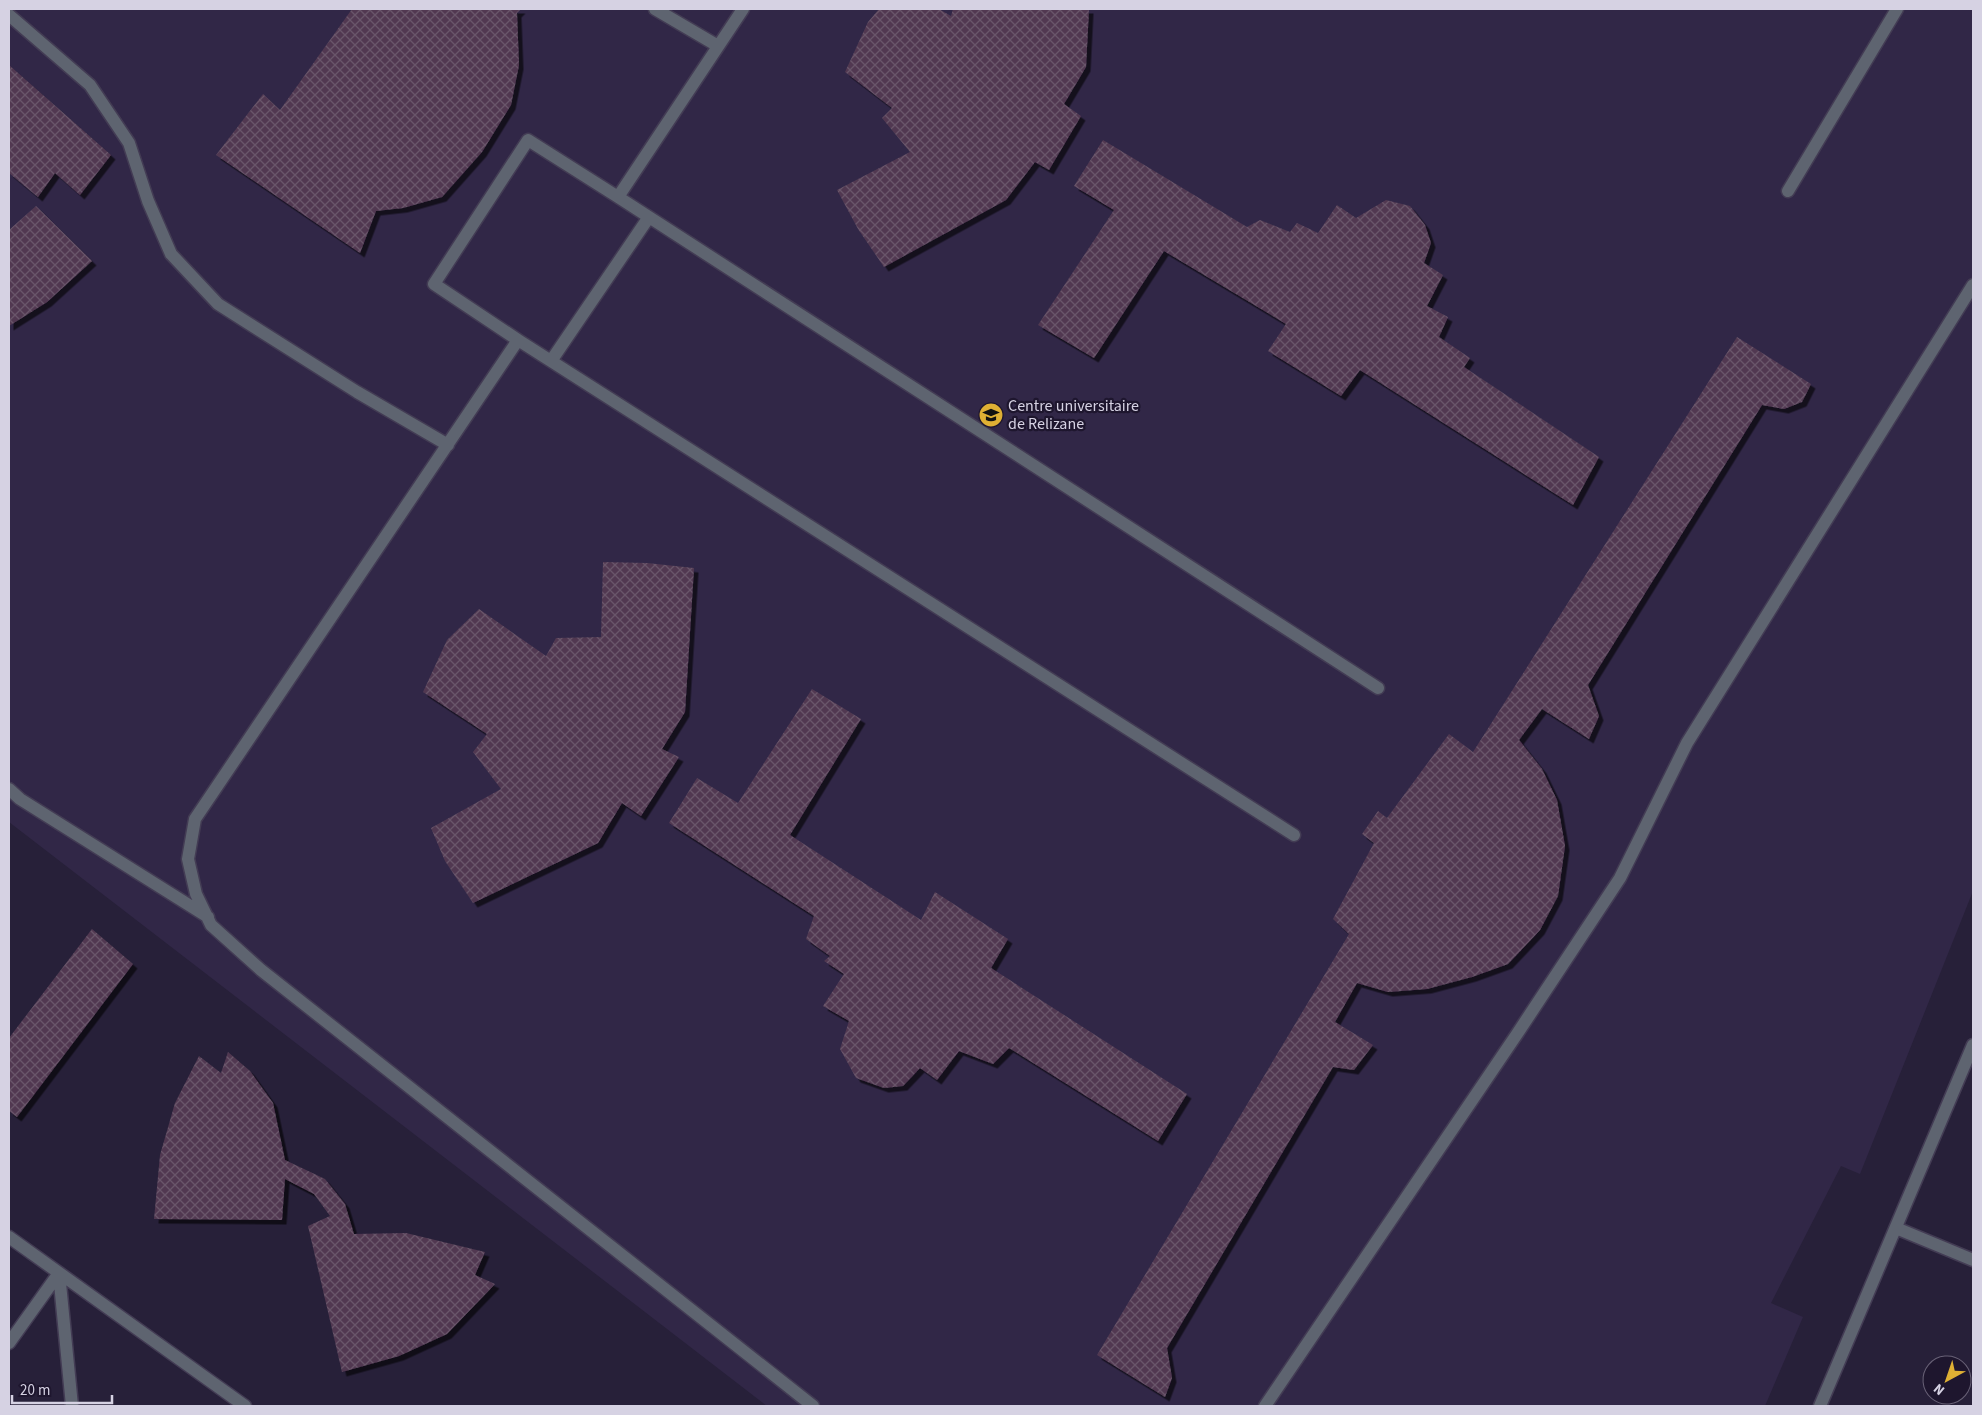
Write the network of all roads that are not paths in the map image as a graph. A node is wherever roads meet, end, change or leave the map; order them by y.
1 (655, 9) edge
2 (743, 9) edge
3 (1897, 9) edge
4 (9, 15) edge
5 (718, 46) junction
6 (1788, 191) dead end
7 (618, 197) junction
8 (649, 217) junction
9 (1973, 285) edge
10 (518, 340) junction
11 (551, 361) junction
12 (448, 445) junction
13 (1378, 688) dead end
14 (9, 789) edge
15 (1294, 834) dead end
16 (208, 917) junction
17 (1973, 1045) edge
18 (1896, 1228) junction
19 (9, 1237) edge
20 (1973, 1260) edge
21 (59, 1273) junction
22 (9, 1343) edge
23 (72, 1406) edge
24 (245, 1406) edge
25 (813, 1406) edge
26 (1265, 1406) edge
27 (1820, 1406) edge

1 - 5 street
2 - 5 street
3 - 6 street
4 - 12 street
5 - 7 street
7 - 8 street
7 - 10 street
8 - 11 street
8 - 13 street
9 - 26 street
10 - 11 street
10 - 12 street
11 - 15 street
12 - 16 street
14 - 16 street
16 - 25 street
17 - 18 street
18 - 20 street
18 - 27 street
19 - 21 street
21 - 22 street
21 - 23 street
21 - 24 street

